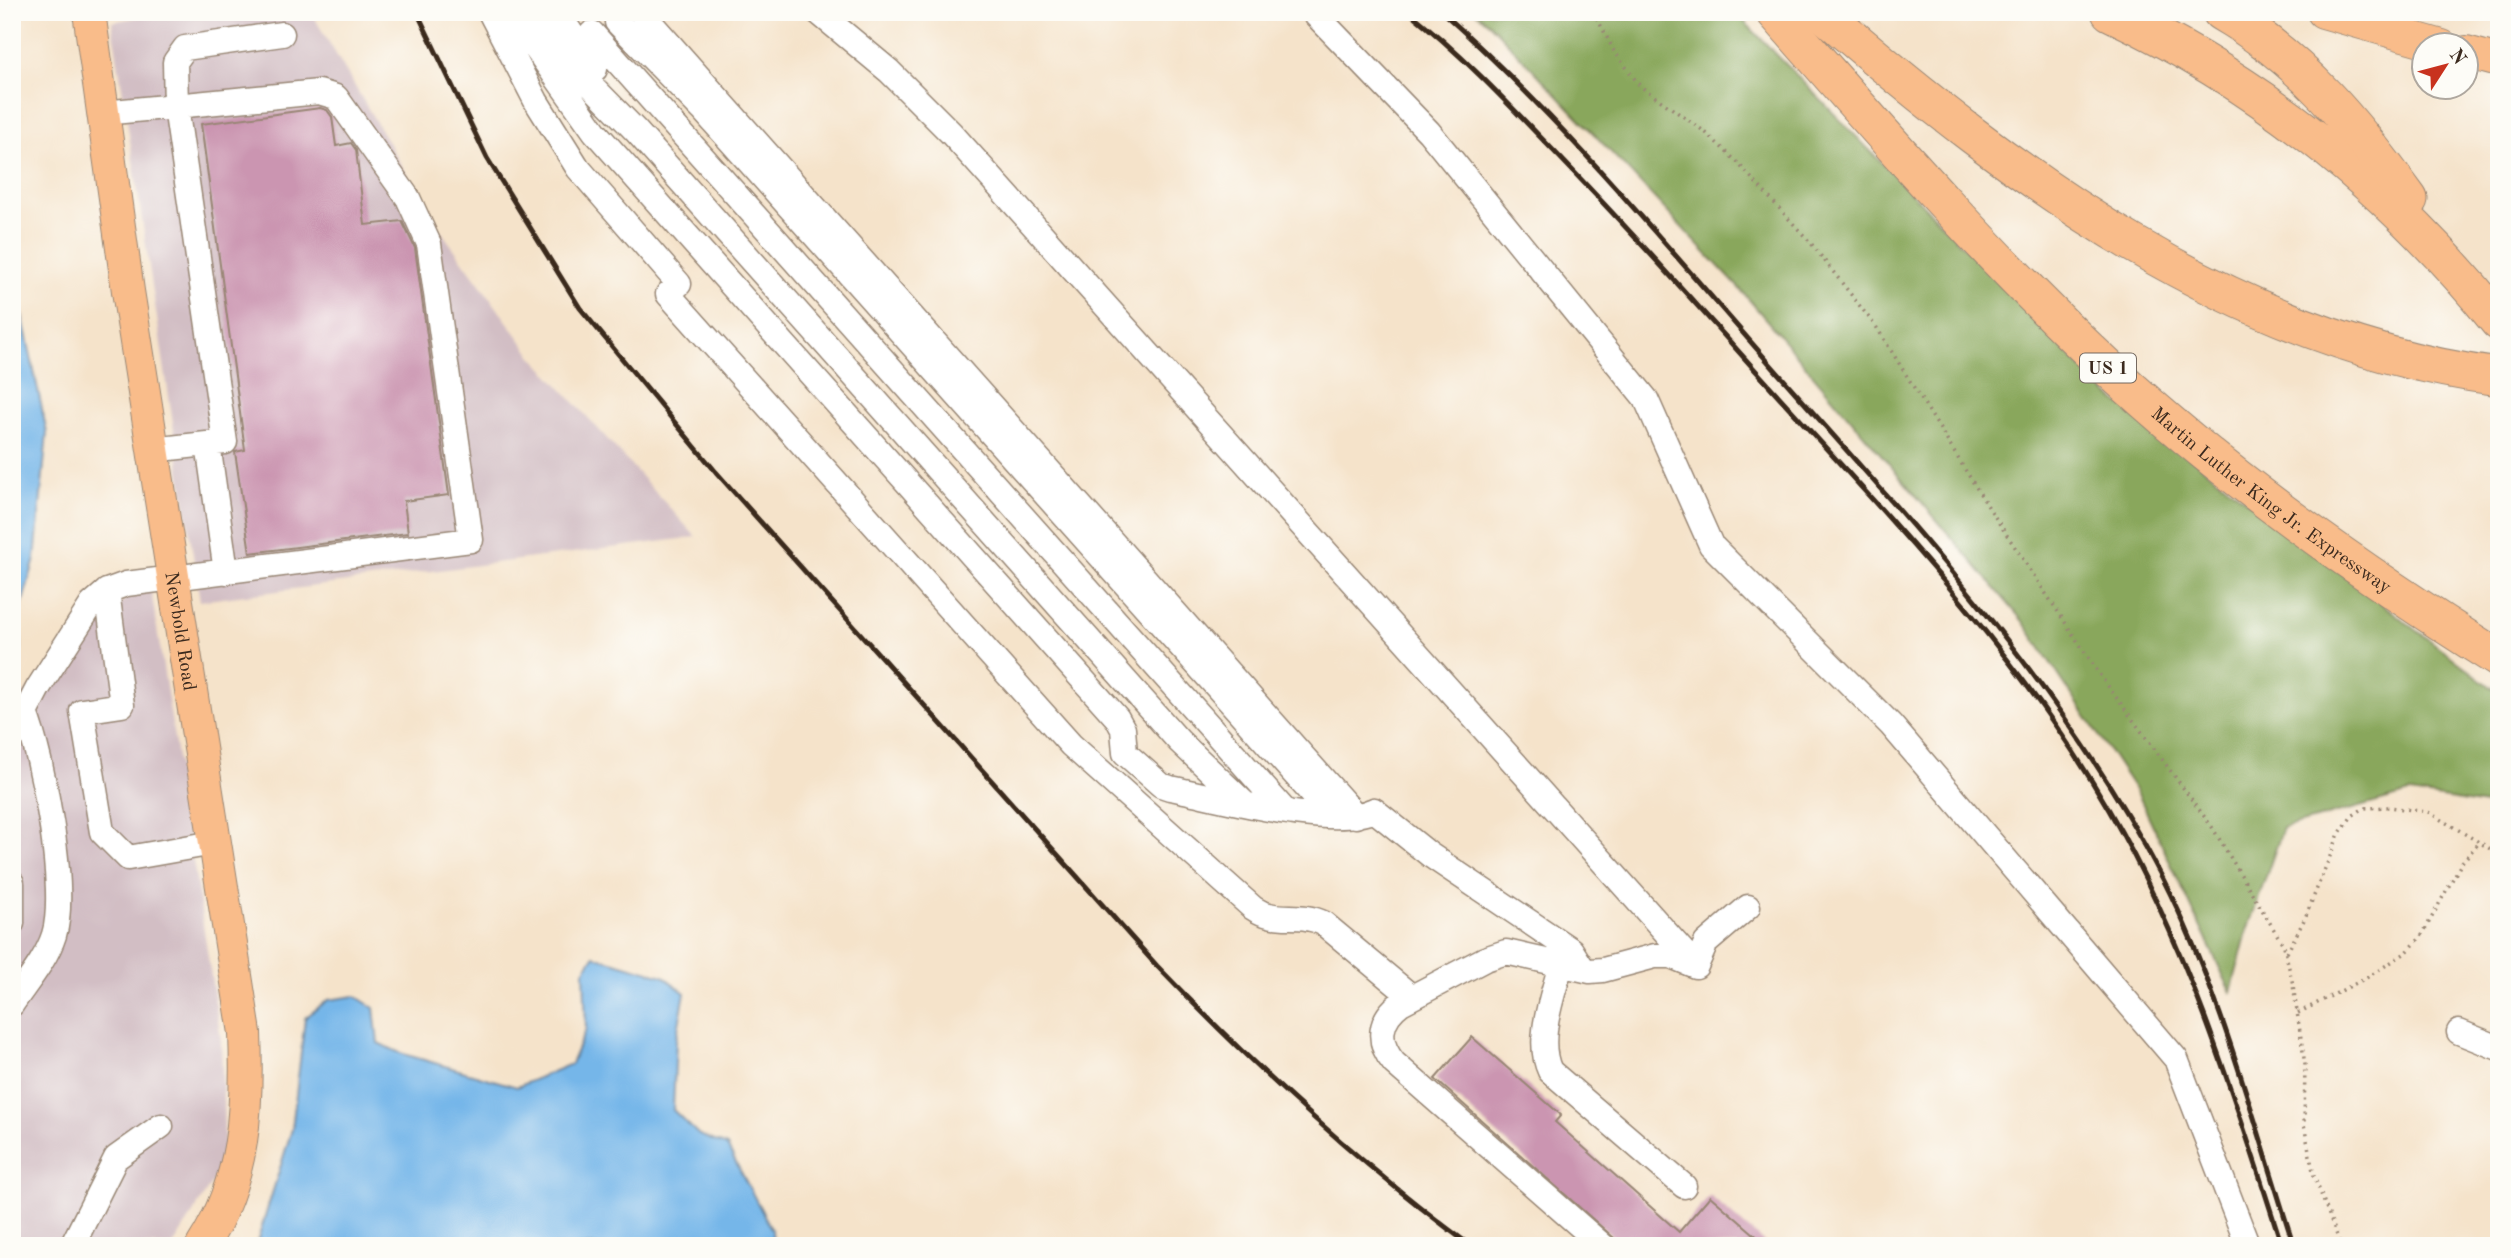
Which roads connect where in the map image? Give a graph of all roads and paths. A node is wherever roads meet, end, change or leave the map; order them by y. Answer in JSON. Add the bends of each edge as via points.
{"nodes":[{"id":1,"x":89,"y":12,"type":"edge"},
{"id":2,"x":490,"y":12,"type":"edge"},
{"id":3,"x":510,"y":12,"type":"edge"},
{"id":4,"x":536,"y":12,"type":"edge"},
{"id":5,"x":557,"y":12,"type":"edge"},
{"id":6,"x":818,"y":12,"type":"edge"},
{"id":7,"x":1313,"y":12,"type":"edge"},
{"id":8,"x":1594,"y":12,"type":"edge"},
{"id":9,"x":1757,"y":12,"type":"edge"},
{"id":10,"x":1775,"y":12,"type":"edge"},
{"id":11,"x":1822,"y":12,"type":"edge"},
{"id":12,"x":2110,"y":12,"type":"edge"},
{"id":13,"x":2221,"y":12,"type":"edge"},
{"id":14,"x":2323,"y":12,"type":"edge"},
{"id":15,"x":642,"y":13,"type":"edge"},
{"id":16,"x":617,"y":22,"type":"junction"},
{"id":17,"x":282,"y":34,"type":"dead end"},
{"id":18,"x":2410,"y":37,"type":"edge"},
{"id":19,"x":585,"y":39,"type":"junction"},
{"id":20,"x":2480,"y":56,"type":"edge"},
{"id":21,"x":2499,"y":61,"type":"edge"},
{"id":22,"x":176,"y":107,"type":"junction"},
{"id":23,"x":662,"y":111,"type":"junction"},
{"id":24,"x":103,"y":113,"type":"junction"},
{"id":25,"x":629,"y":123,"type":"junction"},
{"id":26,"x":595,"y":132,"type":"junction"},
{"id":27,"x":557,"y":136,"type":"junction"},
{"id":28,"x":1927,"y":186,"type":"junction"},
{"id":29,"x":2499,"y":322,"type":"edge"},
{"id":30,"x":2490,"y":376,"type":"edge"},
{"id":31,"x":208,"y":444,"type":"junction"},
{"id":32,"x":152,"y":450,"type":"junction"},
{"id":33,"x":226,"y":572,"type":"junction"},
{"id":34,"x":173,"y":580,"type":"junction"},
{"id":35,"x":107,"y":591,"type":"junction"},
{"id":36,"x":2499,"y":659,"type":"edge"},
{"id":37,"x":19,"y":721,"type":"edge"},
{"id":38,"x":1161,"y":785,"type":"junction"},
{"id":39,"x":1246,"y":805,"type":"junction"},
{"id":40,"x":1140,"y":807,"type":"junction"},
{"id":41,"x":1286,"y":811,"type":"junction"},
{"id":42,"x":1331,"y":815,"type":"junction"},
{"id":43,"x":1356,"y":816,"type":"junction"},
{"id":44,"x":214,"y":843,"type":"junction"},
{"id":45,"x":2480,"y":843,"type":"junction"},
{"id":46,"x":2499,"y":853,"type":"edge"},
{"id":47,"x":12,"y":883,"type":"edge"},
{"id":48,"x":1748,"y":907,"type":"dead end"},
{"id":49,"x":12,"y":923,"type":"edge"},
{"id":50,"x":2286,"y":955,"type":"junction"},
{"id":51,"x":1696,"y":966,"type":"junction"},
{"id":52,"x":1572,"y":967,"type":"junction"},
{"id":53,"x":1412,"y":998,"type":"junction"},
{"id":54,"x":12,"y":1004,"type":"edge"},
{"id":55,"x":2298,"y":1013,"type":"junction"},
{"id":56,"x":2459,"y":1032,"type":"dead end"},
{"id":57,"x":2499,"y":1048,"type":"edge"},
{"id":58,"x":160,"y":1126,"type":"dead end"},
{"id":59,"x":1685,"y":1186,"type":"dead end"},
{"id":60,"x":72,"y":1246,"type":"edge"},
{"id":61,"x":202,"y":1246,"type":"edge"},
{"id":62,"x":1603,"y":1246,"type":"edge"},
{"id":63,"x":2248,"y":1246,"type":"edge"},
{"id":64,"x":2341,"y":1246,"type":"edge"}],
"edges":[{"from":1,"to":24,"type":"main road","name":"Newbold Road"},
{"from":2,"to":27,"type":"street"},
{"from":3,"to":26,"type":"street"},
{"from":4,"to":25,"type":"street","via":[[581,75]]},
{"from":5,"to":19,"type":"street"},
{"from":6,"to":51,"type":"street","via":[[889,71],[951,133]]},
{"from":7,"to":63,"type":"street","via":[[1429,132],[1646,399],[1711,545],[1891,724],[2176,1059]]},
{"from":8,"to":50,"type":"path","via":[[1614,51],[1640,86],[1705,132],[1735,160],[1810,242],[1877,328],[2102,678],[2212,827]]},
{"from":9,"to":28,"type":"highway"},
{"from":10,"to":28,"type":"highway","name":"Martin Luther King Jr. Expressway","number":"US 1"},
{"from":11,"to":30,"type":"highway","via":[[2008,161],[2159,258],[2253,306],[2316,331],[2365,348]]},
{"from":12,"to":29,"type":"highway","via":[[2224,73],[2340,157],[2410,222]]},
{"from":13,"to":29,"type":"highway","via":[[2295,65],[2353,124]]},
{"from":14,"to":18,"type":"main road"},
{"from":15,"to":16,"type":"street"},
{"from":15,"to":43,"type":"street"},
{"from":16,"to":19,"type":"street"},
{"from":16,"to":42,"type":"street","via":[[703,110]]},
{"from":17,"to":22,"type":"street","via":[[185,48],[175,62]]},
{"from":19,"to":23,"type":"street"},
{"from":19,"to":25,"type":"street"},
{"from":20,"to":21,"type":"main road"},
{"from":22,"to":24,"type":"street"},
{"from":22,"to":31,"type":"street","via":[[225,442]]},
{"from":22,"to":33,"type":"street","via":[[319,92],[336,97],[408,198],[429,244],[471,540]]},
{"from":23,"to":25,"type":"street"},
{"from":23,"to":41,"type":"street"},
{"from":24,"to":32,"type":"main road","name":"Newbold Road"},
{"from":25,"to":26,"type":"street"},
{"from":25,"to":39,"type":"street","via":[[1179,741]]},
{"from":26,"to":27,"type":"street"},
{"from":26,"to":38,"type":"street","via":[[1117,718],[1125,754]]},
{"from":27,"to":40,"type":"street","via":[[588,181],[679,284],[668,294],[1048,721]]},
{"from":28,"to":36,"type":"highway","name":"Martin Luther King Jr. Expressway","number":"US 1","via":[[2109,369],[2207,452],[2388,586]]},
{"from":31,"to":32,"type":"street"},
{"from":31,"to":33,"type":"street"},
{"from":32,"to":34,"type":"main road","name":"Newbold Road"},
{"from":33,"to":34,"type":"street"},
{"from":34,"to":35,"type":"street","via":[[126,584]]},
{"from":34,"to":44,"type":"main road","name":"Newbold Road"},
{"from":35,"to":37,"type":"street","via":[[92,604]]},
{"from":35,"to":44,"type":"street","via":[[122,705],[82,711],[102,832],[128,858]]},
{"from":37,"to":54,"type":"street","via":[[36,740],[57,895],[54,933],[46,953]]},
{"from":38,"to":39,"type":"street"},
{"from":38,"to":40,"type":"street"},
{"from":39,"to":41,"type":"street"},
{"from":40,"to":53,"type":"street","via":[[1260,913],[1274,918],[1309,917],[1323,923]]},
{"from":41,"to":42,"type":"street"},
{"from":42,"to":43,"type":"street"},
{"from":43,"to":52,"type":"street","via":[[1374,810],[1430,855],[1571,950]]},
{"from":44,"to":61,"type":"main road","name":"Newbold Road","via":[[245,1033],[246,1083],[238,1167]]},
{"from":45,"to":46,"type":"path"},
{"from":45,"to":50,"type":"path","via":[[2428,812],[2364,808],[2339,834]]},
{"from":45,"to":55,"type":"path","via":[[2462,862],[2421,937],[2407,952]]},
{"from":47,"to":49,"type":"street"},
{"from":48,"to":51,"type":"street","via":[[1706,943]]},
{"from":50,"to":55,"type":"path"},
{"from":51,"to":52,"type":"street","via":[[1655,956],[1603,970]]},
{"from":52,"to":53,"type":"street","via":[[1498,953]]},
{"from":52,"to":59,"type":"street","via":[[1545,1040],[1549,1071]]},
{"from":53,"to":62,"type":"street","via":[[1391,1012],[1382,1028],[1382,1044],[1390,1058]]},
{"from":55,"to":64,"type":"path","via":[[2305,1065],[2304,1125],[2314,1176]]},
{"from":56,"to":57,"type":"street"},
{"from":58,"to":60,"type":"street","via":[[116,1158]]}]}
